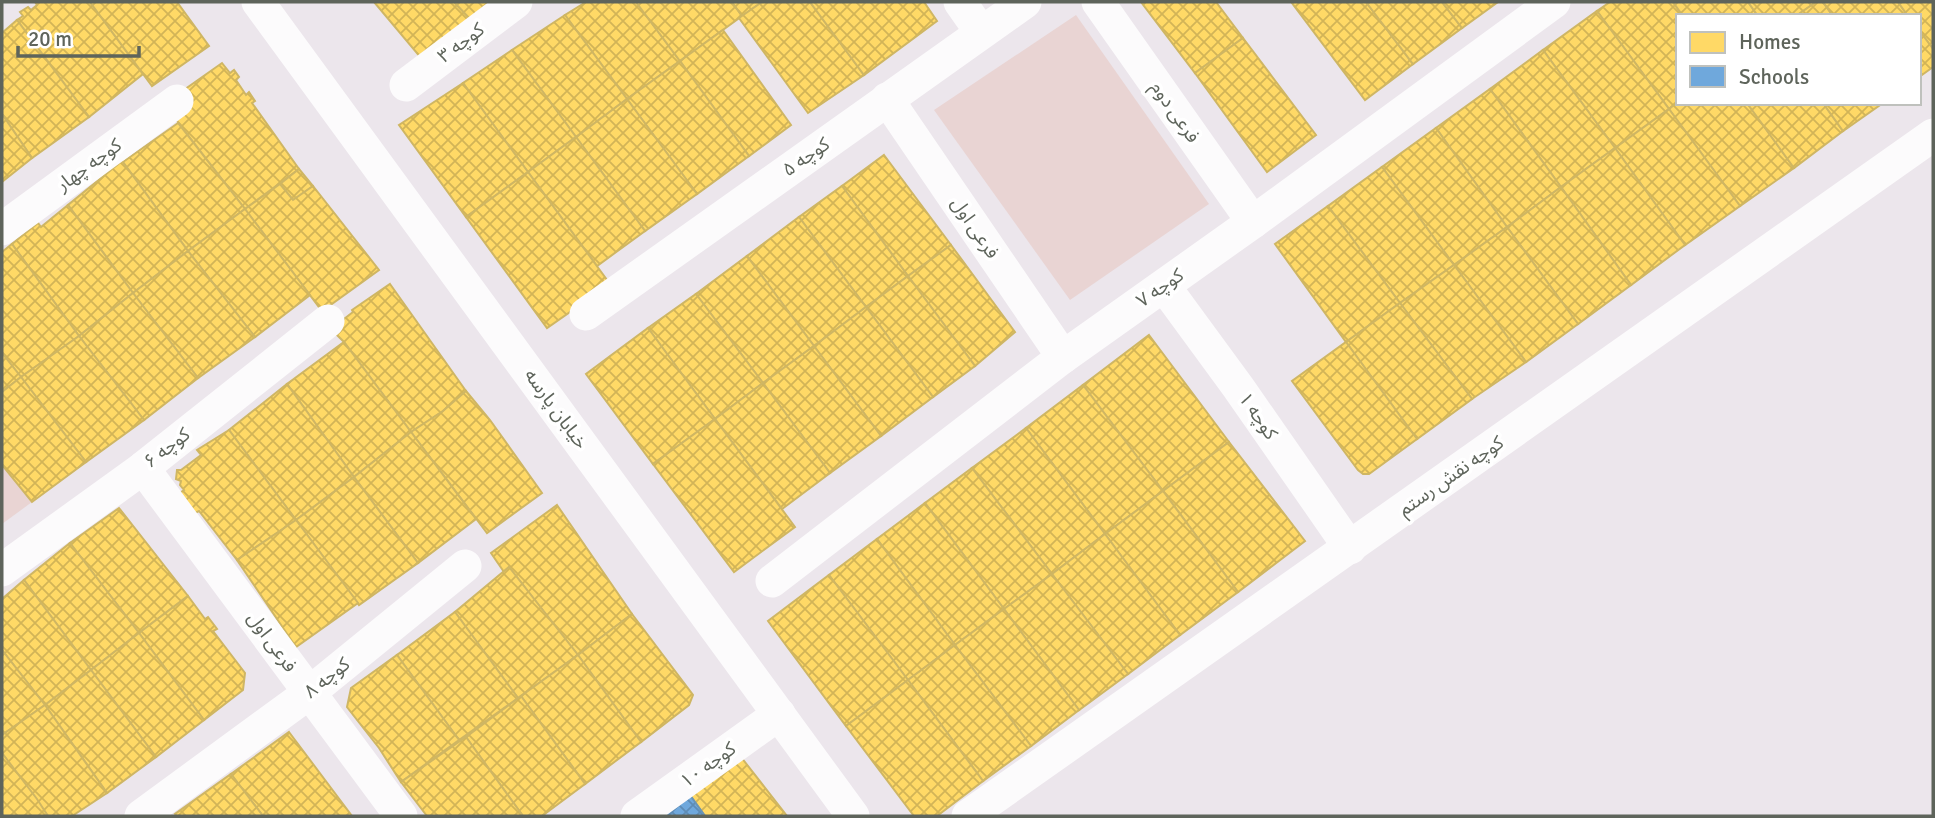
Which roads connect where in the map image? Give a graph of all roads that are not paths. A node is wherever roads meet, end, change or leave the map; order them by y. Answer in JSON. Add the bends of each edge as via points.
{"nodes":[{"id":1,"x":258,"y":2,"type":"edge"},
{"id":2,"x":516,"y":2,"type":"edge"},
{"id":3,"x":960,"y":2,"type":"edge"},
{"id":4,"x":1025,"y":2,"type":"edge"},
{"id":5,"x":1098,"y":2,"type":"edge"},
{"id":6,"x":1554,"y":2,"type":"edge"},
{"id":7,"x":981,"y":32,"type":"junction"},
{"id":8,"x":406,"y":85,"type":"dead end"},
{"id":9,"x":887,"y":99,"type":"junction"},
{"id":10,"x":177,"y":101,"type":"dead end"},
{"id":11,"x":1931,"y":140,"type":"edge"},
{"id":12,"x":1253,"y":222,"type":"junction"},
{"id":13,"x":2,"y":229,"type":"edge"},
{"id":14,"x":1164,"y":286,"type":"junction"},
{"id":15,"x":586,"y":314,"type":"dead end"},
{"id":16,"x":328,"y":321,"type":"dead end"},
{"id":17,"x":1063,"y":357,"type":"junction"},
{"id":18,"x":143,"y":468,"type":"junction"},
{"id":19,"x":1350,"y":548,"type":"junction"},
{"id":20,"x":465,"y":566,"type":"dead end"},
{"id":21,"x":2,"y":570,"type":"edge"},
{"id":22,"x":772,"y":581,"type":"dead end"},
{"id":23,"x":309,"y":693,"type":"junction"},
{"id":24,"x":779,"y":714,"type":"junction"},
{"id":25,"x":141,"y":816,"type":"edge"},
{"id":26,"x":401,"y":816,"type":"edge"},
{"id":27,"x":637,"y":816,"type":"edge"},
{"id":28,"x":853,"y":816,"type":"edge"},
{"id":29,"x":968,"y":816,"type":"edge"}],
"edges":[{"from":1,"to":24,"type":"street","name":"خیابان پارسه"},
{"from":2,"to":8,"type":"street","name":"کوچه ۳"},
{"from":3,"to":7,"type":"street"},
{"from":4,"to":7,"type":"street","name":"کوچه ۵"},
{"from":5,"to":12,"type":"street","name":"فرعی دوم"},
{"from":6,"to":12,"type":"street","name":"کوچه ۷"},
{"from":7,"to":9,"type":"street","name":"کوچه ۵"},
{"from":9,"to":15,"type":"street","name":"کوچه ۵"},
{"from":9,"to":17,"type":"street","name":"فرعی اول"},
{"from":10,"to":13,"type":"street","name":"کوچه چهار"},
{"from":11,"to":19,"type":"street","name":"کوچه نقش رستم"},
{"from":12,"to":14,"type":"street","name":"کوچه ۷"},
{"from":14,"to":17,"type":"street","name":"کوچه ۷"},
{"from":14,"to":19,"type":"street","name":"کوچه ۱"},
{"from":16,"to":18,"type":"street","name":"کوچه ۶"},
{"from":17,"to":22,"type":"street","name":"کوچه ۷"},
{"from":18,"to":21,"type":"street","name":"کوچه ۶"},
{"from":18,"to":23,"type":"street","name":"فرعی اول"},
{"from":19,"to":29,"type":"street","name":"کوچه نقش رستم"},
{"from":20,"to":23,"type":"street","name":"کوچه ۸"},
{"from":23,"to":25,"type":"street","name":"کوچه ۸"},
{"from":23,"to":26,"type":"street","name":"فرعی اول"},
{"from":24,"to":27,"type":"street","name":"کوچه ۱۰"},
{"from":24,"to":28,"type":"street","name":"خیابان پارسه"}]}
